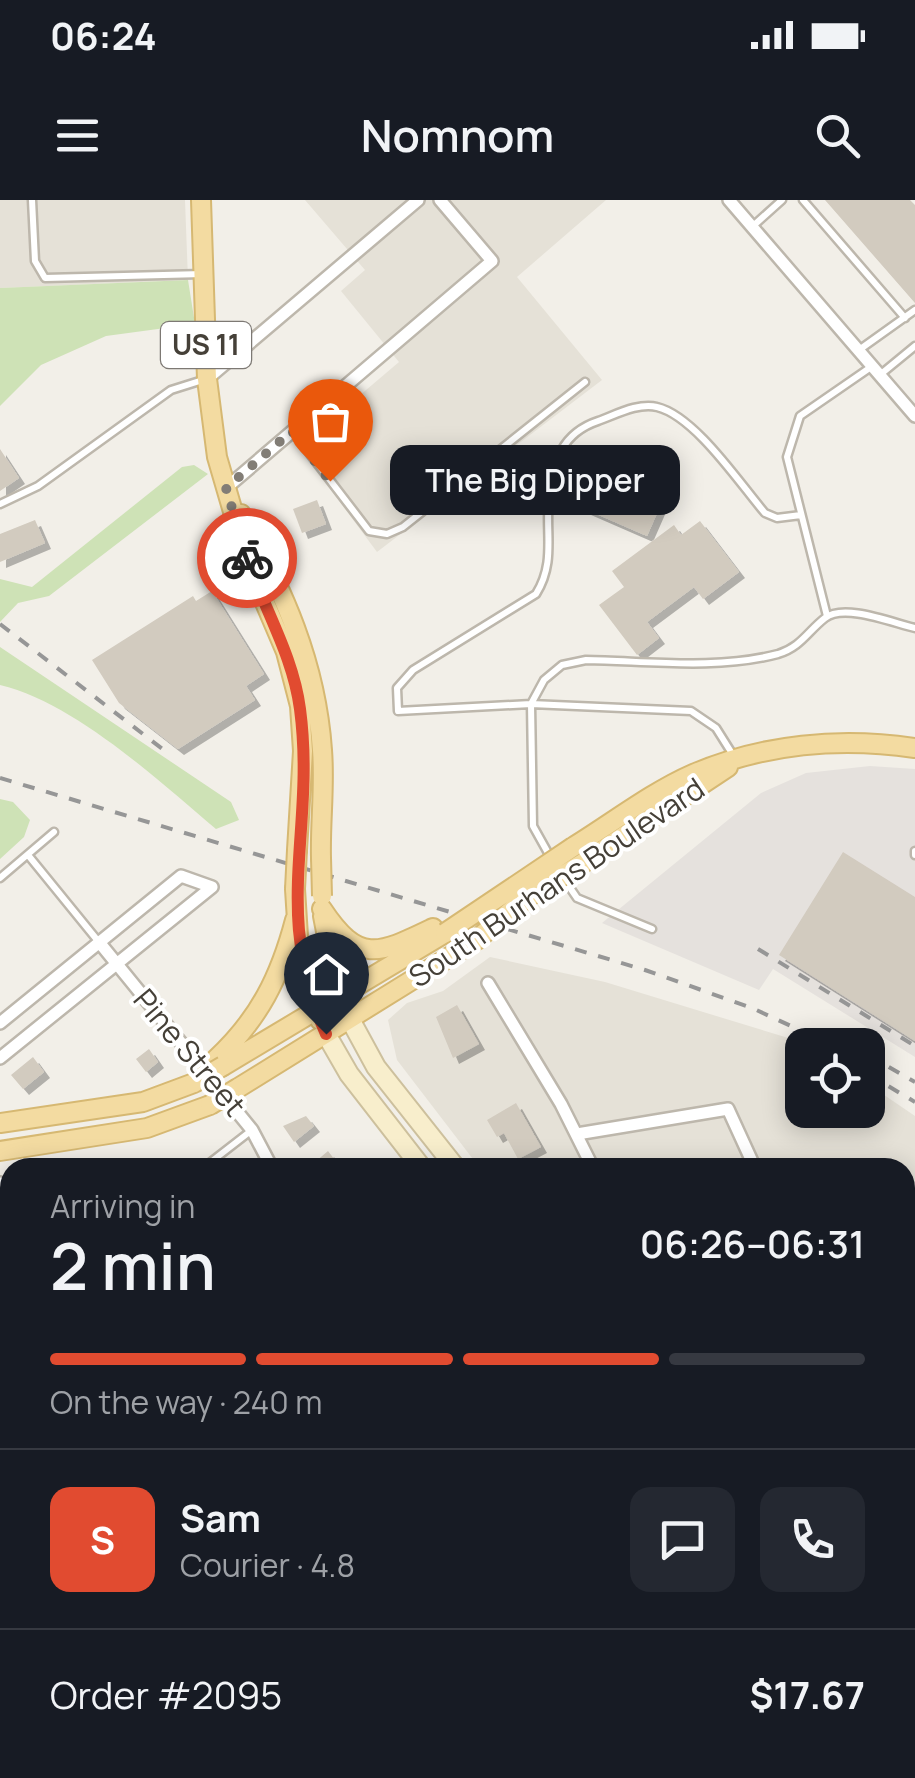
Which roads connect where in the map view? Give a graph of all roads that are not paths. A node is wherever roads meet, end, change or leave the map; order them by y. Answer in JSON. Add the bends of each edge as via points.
{"nodes":[{"id":1,"x":32,"y":200,"type":"edge"},
{"id":2,"x":202,"y":200,"type":"edge"},
{"id":3,"x":418,"y":200,"type":"edge"},
{"id":4,"x":440,"y":200,"type":"edge"},
{"id":5,"x":729,"y":200,"type":"edge"},
{"id":6,"x":782,"y":200,"type":"edge"},
{"id":7,"x":803,"y":200,"type":"edge"},
{"id":8,"x":752,"y":227,"type":"junction"},
{"id":9,"x":204,"y":274,"type":"junction"},
{"id":10,"x":915,"y":310,"type":"edge"},
{"id":11,"x":904,"y":318,"type":"junction"},
{"id":12,"x":915,"y":346,"type":"edge"},
{"id":13,"x":858,"y":350,"type":"junction"},
{"id":14,"x":876,"y":370,"type":"junction"},
{"id":15,"x":207,"y":379,"type":"junction"},
{"id":16,"x":585,"y":382,"type":"dead end"},
{"id":17,"x":915,"y":416,"type":"edge"},
{"id":18,"x":292,"y":431,"type":"junction"},
{"id":19,"x":226,"y":488,"type":"junction"},
{"id":20,"x":0,"y":504,"type":"edge"},
{"id":21,"x":801,"y":515,"type":"junction"},
{"id":22,"x":826,"y":616,"type":"junction"},
{"id":23,"x":915,"y":628,"type":"edge"},
{"id":24,"x":531,"y":704,"type":"junction"},
{"id":25,"x":915,"y":748,"type":"edge"},
{"id":26,"x":736,"y":761,"type":"junction"},
{"id":27,"x":54,"y":832,"type":"dead end"},
{"id":28,"x":28,"y":855,"type":"junction"},
{"id":29,"x":578,"y":855,"type":"junction"},
{"id":30,"x":0,"y":878,"type":"edge"},
{"id":31,"x":322,"y":902,"type":"junction"},
{"id":32,"x":295,"y":920,"type":"junction"},
{"id":33,"x":652,"y":929,"type":"dead end"},
{"id":34,"x":439,"y":931,"type":"junction"},
{"id":35,"x":99,"y":942,"type":"junction"},
{"id":36,"x":116,"y":964,"type":"junction"},
{"id":37,"x":488,"y":983,"type":"dead end"},
{"id":38,"x":339,"y":999,"type":"junction"},
{"id":39,"x":316,"y":1011,"type":"junction"},
{"id":40,"x":348,"y":1019,"type":"junction"},
{"id":41,"x":0,"y":1023,"type":"edge"},
{"id":42,"x":326,"y":1034,"type":"junction"},
{"id":43,"x":0,"y":1058,"type":"edge"},
{"id":44,"x":219,"y":1063,"type":"junction"},
{"id":45,"x":1,"y":1121,"type":"edge"},
{"id":46,"x":252,"y":1130,"type":"junction"},
{"id":47,"x":577,"y":1134,"type":"junction"},
{"id":48,"x":0,"y":1151,"type":"edge"},
{"id":49,"x":216,"y":1158,"type":"edge"},
{"id":50,"x":267,"y":1158,"type":"edge"},
{"id":51,"x":414,"y":1158,"type":"edge"},
{"id":52,"x":448,"y":1158,"type":"edge"},
{"id":53,"x":588,"y":1158,"type":"edge"},
{"id":54,"x":750,"y":1158,"type":"edge"}],
"edges":[{"from":1,"to":9,"type":"lane","via":[[35,261],[45,278]]},
{"from":2,"to":9,"type":"main road","number":"US 11"},
{"from":3,"to":15,"type":"street"},
{"from":4,"to":18,"type":"street","via":[[492,262]]},
{"from":5,"to":8,"type":"street"},
{"from":6,"to":8,"type":"lane"},
{"from":7,"to":11,"type":"lane"},
{"from":8,"to":13,"type":"street"},
{"from":9,"to":15,"type":"main road","number":"US 11"},
{"from":10,"to":11,"type":"lane"},
{"from":11,"to":13,"type":"lane"},
{"from":12,"to":14,"type":"lane"},
{"from":13,"to":14,"type":"street"},
{"from":14,"to":17,"type":"street"},
{"from":14,"to":21,"type":"lane","via":[[800,416],[787,456]]},
{"from":15,"to":19,"type":"main road","number":"US 11"},
{"from":15,"to":20,"type":"lane","via":[[171,390],[38,486]]},
{"from":16,"to":18,"type":"lane","via":[[387,534],[369,531]]},
{"from":18,"to":19,"type":"street"},
{"from":19,"to":31,"type":"main road","number":"US 11","bridge":true,"via":[[287,600],[305,650],[323,754]]},
{"from":19,"to":32,"type":"main road","number":"US 11","bridge":true,"via":[[300,706],[304,751]]},
{"from":21,"to":22,"type":"lane"},
{"from":21,"to":24,"type":"lane","via":[[765,513],[700,437],[658,406],[580,427],[561,444],[549,499],[548,574],[536,594],[413,670],[397,688],[398,711]]},
{"from":22,"to":23,"type":"lane","via":[[841,612]]},
{"from":22,"to":24,"type":"lane","via":[[808,640],[780,654],[562,665]]},
{"from":24,"to":26,"type":"lane","via":[[691,711],[716,728]]},
{"from":24,"to":33,"type":"lane","via":[[533,826],[543,848],[577,898]]},
{"from":25,"to":26,"type":"main road","name":"South Burhans Boulevard","via":[[822,743]]},
{"from":26,"to":29,"type":"main road","name":"South Burhans Boulevard","via":[[702,788]]},
{"from":27,"to":28,"type":"lane"},
{"from":28,"to":30,"type":"lane"},
{"from":28,"to":35,"type":"lane"},
{"from":29,"to":34,"type":"main road","name":"South Burhans Boulevard","bridge":true},
{"from":29,"to":40,"type":"main road","name":"South Burhans Boulevard","bridge":true,"via":[[475,942]]},
{"from":31,"to":34,"type":"main road","via":[[338,932],[366,951]]},
{"from":31,"to":38,"type":"main road"},
{"from":32,"to":39,"type":"main road","number":"US 11"},
{"from":32,"to":44,"type":"main road","via":[[259,1013]]},
{"from":34,"to":38,"type":"main road","name":"South Burhans Boulevard"},
{"from":35,"to":36,"type":"street","name":"Pine Street"},
{"from":35,"to":36,"type":"street","via":[[181,876],[212,886]]},
{"from":35,"to":41,"type":"street"},
{"from":36,"to":43,"type":"street"},
{"from":36,"to":46,"type":"street","name":"Pine Street"},
{"from":37,"to":47,"type":"street"},
{"from":38,"to":39,"type":"main road","name":"South Burhans Boulevard"},
{"from":38,"to":40,"type":"main road"},
{"from":39,"to":42,"type":"main road","number":"US 11"},
{"from":39,"to":44,"type":"main road","name":"South Burhans Boulevard"},
{"from":40,"to":42,"type":"main road","name":"South Burhans Boulevard"},
{"from":40,"to":52,"type":"main road","via":[[376,1067]]},
{"from":42,"to":48,"type":"main road","name":"South Burhans Boulevard","bridge":true,"via":[[210,1105],[147,1128]]},
{"from":42,"to":51,"type":"main road"},
{"from":44,"to":45,"type":"main road","via":[[168,1094],[104,1110]]},
{"from":46,"to":49,"type":"lane"},
{"from":46,"to":50,"type":"street","name":"Pine Street"},
{"from":47,"to":53,"type":"street"},
{"from":47,"to":54,"type":"street","via":[[728,1108]]}]}
